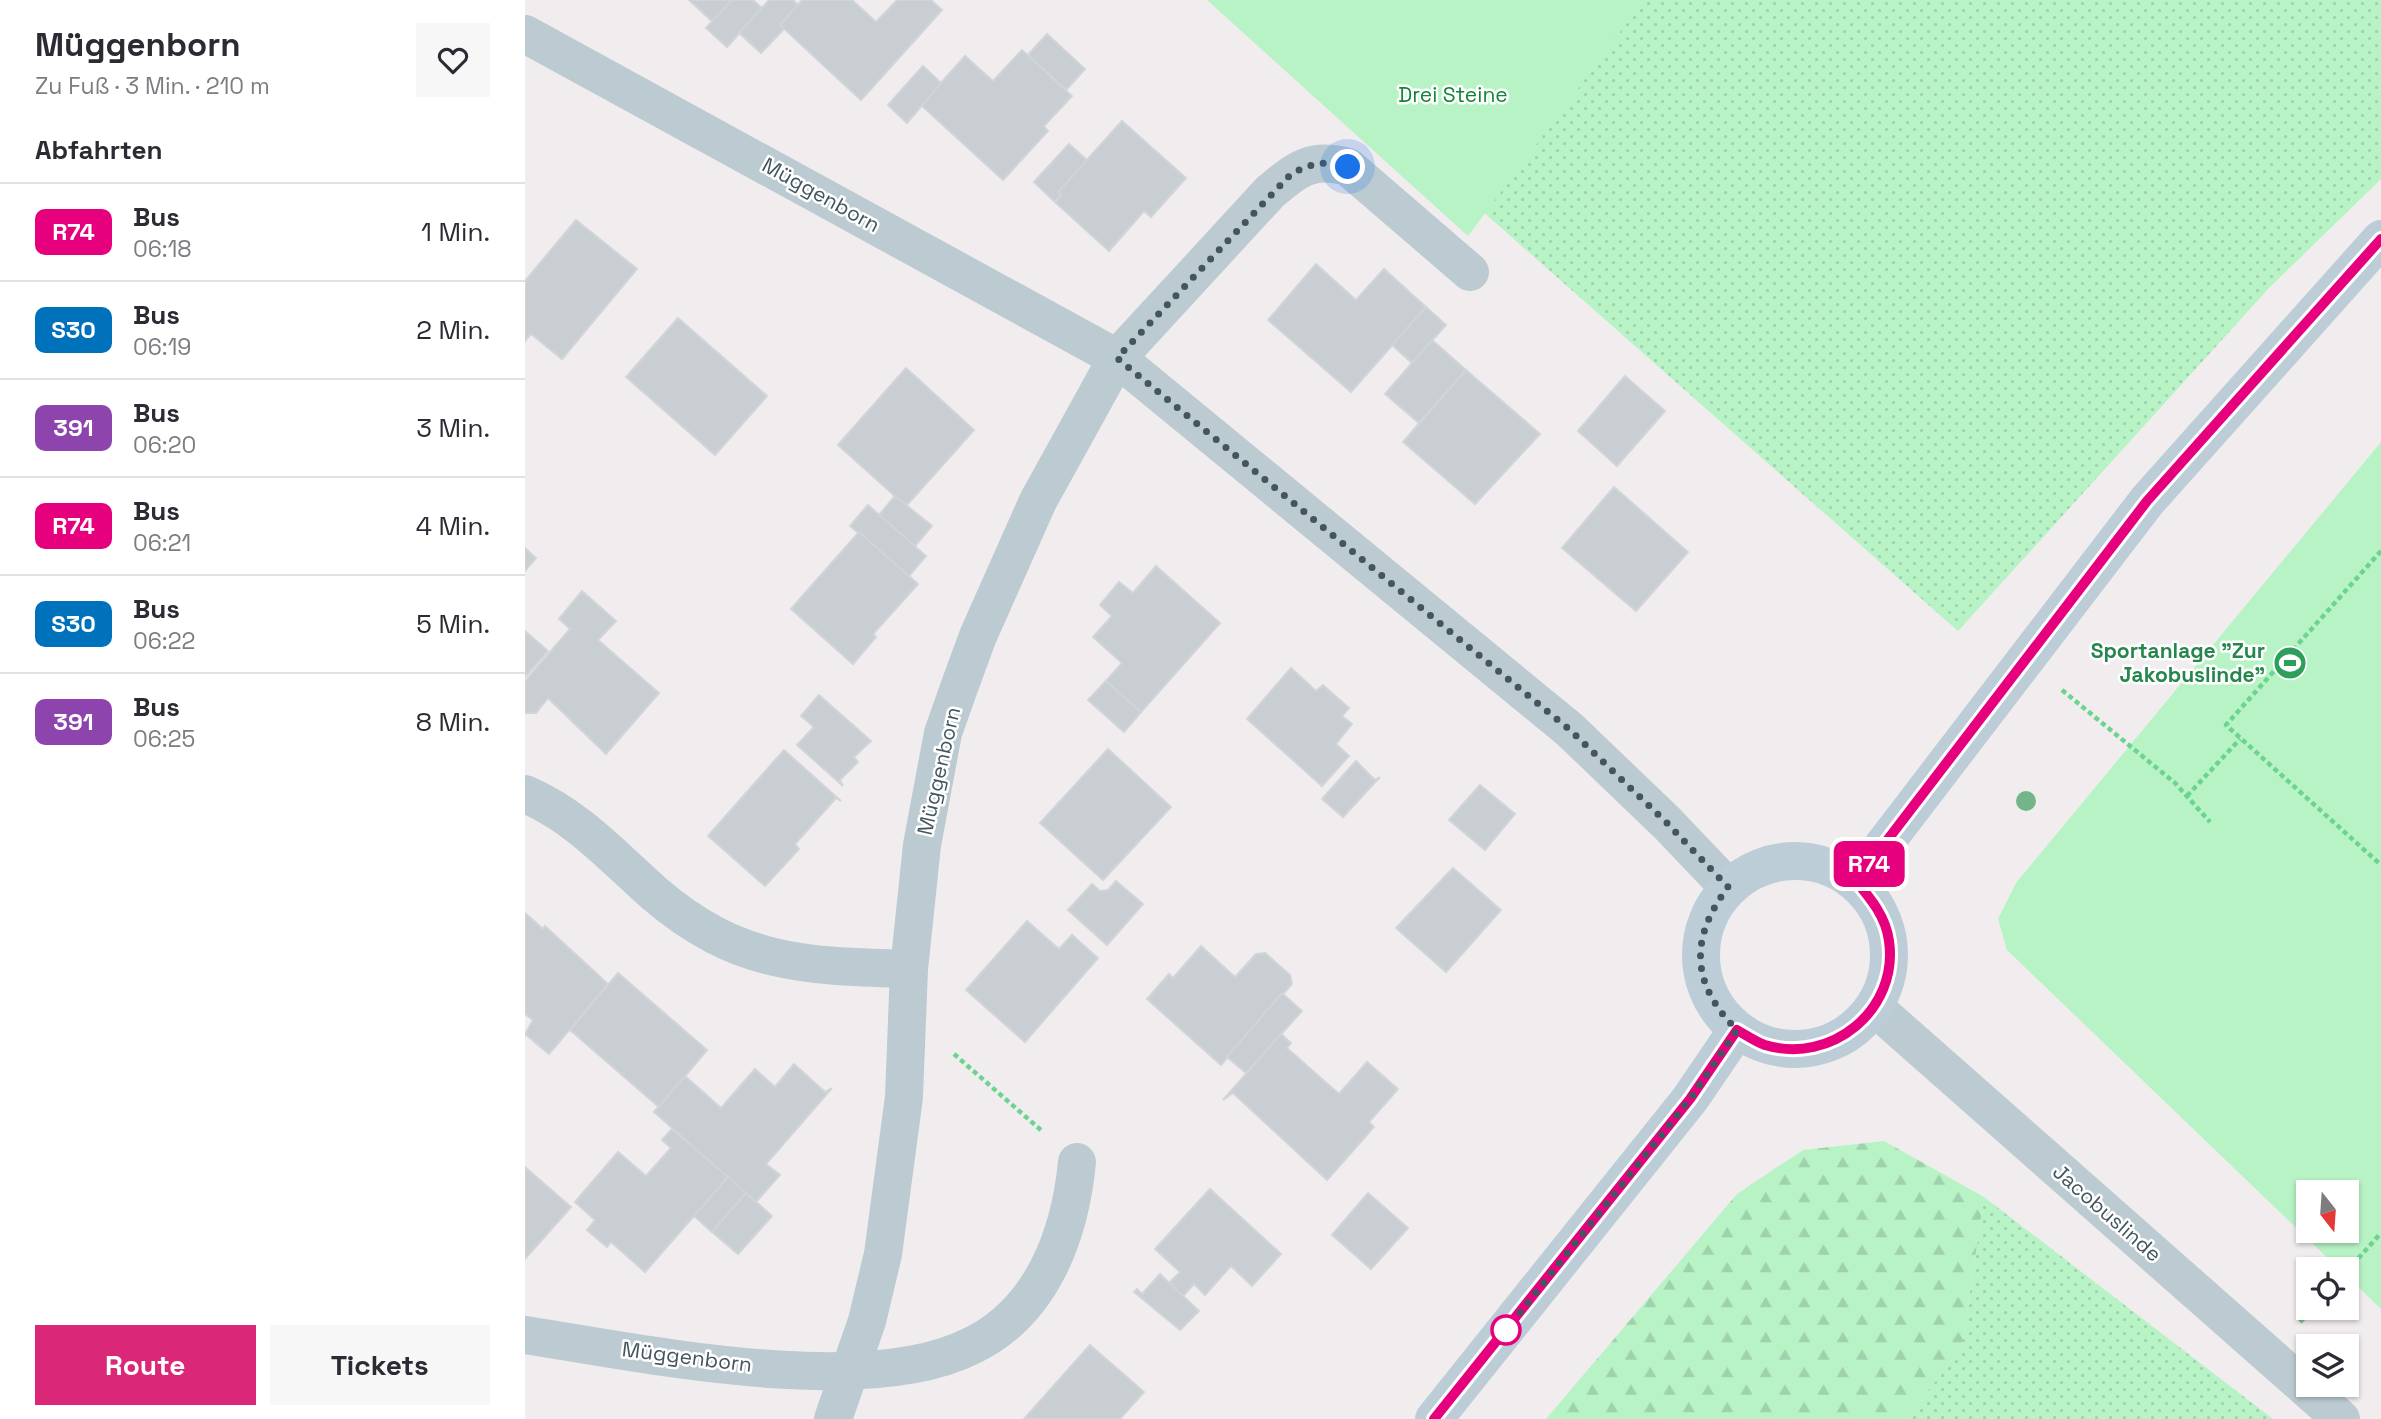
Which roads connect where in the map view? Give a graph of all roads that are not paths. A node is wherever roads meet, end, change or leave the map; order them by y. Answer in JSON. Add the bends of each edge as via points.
{"nodes":[{"id":1,"x":525,"y":34,"type":"edge"},
{"id":2,"x":2381,"y":239,"type":"edge"},
{"id":3,"x":1470,"y":272,"type":"dead end"},
{"id":4,"x":1117,"y":358,"type":"junction"},
{"id":5,"x":525,"y":794,"type":"edge"},
{"id":6,"x":1856,"y":881,"type":"junction"},
{"id":7,"x":1728,"y":887,"type":"junction"},
{"id":8,"x":909,"y":969,"type":"junction"},
{"id":9,"x":1874,"y":1007,"type":"junction"},
{"id":10,"x":1737,"y":1030,"type":"junction"},
{"id":11,"x":1077,"y":1162,"type":"road end"},
{"id":12,"x":525,"y":1335,"type":"edge"},
{"id":13,"x":851,"y":1372,"type":"junction"},
{"id":14,"x":832,"y":1419,"type":"edge"},
{"id":15,"x":1434,"y":1419,"type":"edge"},
{"id":16,"x":2341,"y":1419,"type":"edge"}],
"edges":[{"from":1,"to":4,"type":"street","name":"Müggenborn"},
{"from":2,"to":6,"type":"street","via":[[2147,501]]},
{"from":3,"to":4,"type":"street","name":"Müggenborn","via":[[1348,167],[1327,161],[1309,165],[1270,192]]},
{"from":4,"to":7,"type":"street","name":"Müggenborn","via":[[1570,730]]},
{"from":4,"to":8,"type":"street","name":"Müggenborn","via":[[1038,501],[956,697],[932,783]]},
{"from":5,"to":8,"type":"street","via":[[571,818],[690,919],[749,952],[819,966]]},
{"from":6,"to":7,"type":"street","via":[[1832,867],[1805,860],[1777,862],[1750,871]]},
{"from":6,"to":9,"type":"street","via":[[1883,918],[1889,940],[1885,986]]},
{"from":7,"to":10,"type":"street","via":[[1711,909],[1702,934],[1700,961],[1705,987],[1718,1011]]},
{"from":8,"to":13,"type":"street","name":"Müggenborn","via":[[904,1097],[883,1255]]},
{"from":9,"to":10,"type":"street","via":[[1854,1030],[1826,1045],[1795,1049],[1765,1045]]},
{"from":9,"to":16,"type":"street","name":"Jacobuslinde"},
{"from":10,"to":15,"type":"street","via":[[1690,1099]]},
{"from":11,"to":13,"type":"street","name":"Müggenborn","via":[[1074,1195],[1053,1258],[1039,1287],[1010,1320],[970,1347],[950,1354]]},
{"from":12,"to":13,"type":"street","name":"Müggenborn","via":[[732,1365]]},
{"from":13,"to":14,"type":"street","name":"Müggenborn"}]}
